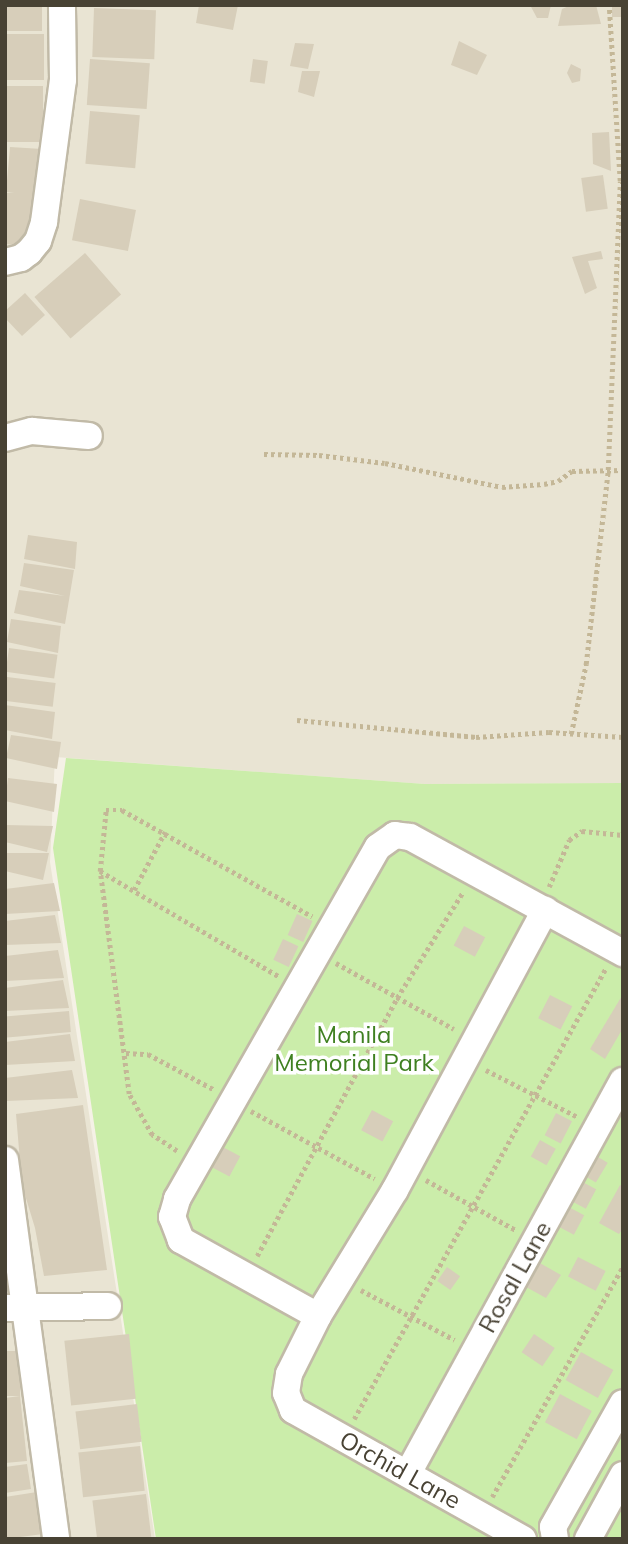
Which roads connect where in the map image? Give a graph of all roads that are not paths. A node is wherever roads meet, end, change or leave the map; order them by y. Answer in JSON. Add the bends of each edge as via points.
{"nodes":[{"id":1,"x":62,"y":5,"type":"edge"},
{"id":2,"x":5,"y":262,"type":"edge"},
{"id":3,"x":89,"y":436,"type":"dead end"},
{"id":4,"x":5,"y":438,"type":"edge"},
{"id":5,"x":545,"y":910,"type":"junction"},
{"id":6,"x":620,"y":951,"type":"edge"},
{"id":7,"x":623,"y":1081,"type":"edge"},
{"id":8,"x":5,"y":1160,"type":"edge"},
{"id":9,"x":108,"y":1307,"type":"dead end"},
{"id":10,"x":16,"y":1308,"type":"edge"},
{"id":11,"x":318,"y":1316,"type":"junction"},
{"id":12,"x":623,"y":1404,"type":"edge"},
{"id":13,"x":408,"y":1473,"type":"junction"},
{"id":14,"x":623,"y":1475,"type":"edge"},
{"id":15,"x":56,"y":1539,"type":"edge"},
{"id":16,"x":523,"y":1539,"type":"edge"},
{"id":17,"x":555,"y":1539,"type":"edge"},
{"id":18,"x":588,"y":1539,"type":"edge"}],
"edges":[{"from":1,"to":2,"type":"street","via":[[58,133],[44,222],[38,241],[21,258]]},
{"from":3,"to":4,"type":"street","via":[[32,431]]},
{"from":5,"to":6,"type":"street"},
{"from":5,"to":11,"type":"street","via":[[400,1180]]},
{"from":5,"to":11,"type":"street","via":[[410,837],[395,835],[378,848],[177,1199],[172,1217],[180,1240]]},
{"from":7,"to":13,"type":"street","name":"Rosal Lane"},
{"from":8,"to":10,"type":"street"},
{"from":9,"to":10,"type":"street"},
{"from":10,"to":15,"type":"street"},
{"from":11,"to":13,"type":"street","name":"Orchid Lane","via":[[289,1374],[286,1393],[293,1410]]},
{"from":12,"to":17,"type":"street","via":[[553,1527]]},
{"from":13,"to":16,"type":"street","name":"Orchid Lane"},
{"from":14,"to":18,"type":"street"}]}
